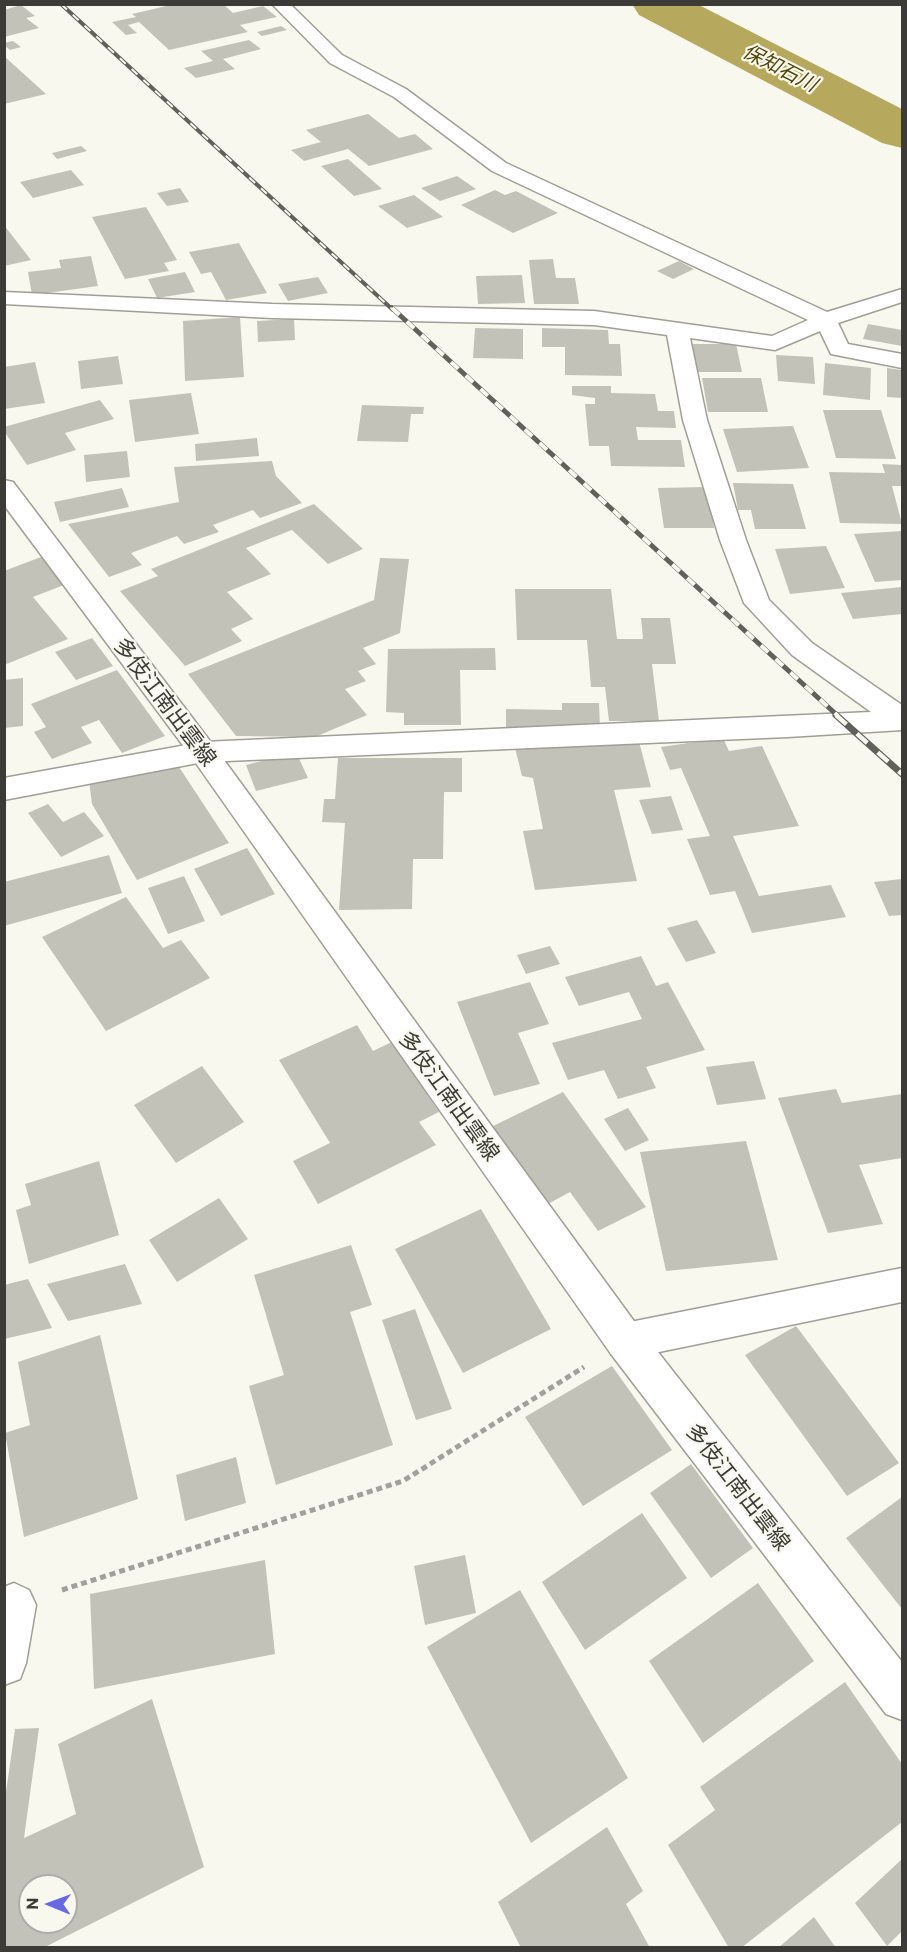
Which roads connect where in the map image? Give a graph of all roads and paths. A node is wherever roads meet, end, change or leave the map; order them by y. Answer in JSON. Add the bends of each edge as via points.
{"nodes":[{"id":1,"x":280,"y":4,"type":"edge"},
{"id":2,"x":903,"y":295,"type":"edge"},
{"id":3,"x":4,"y":298,"type":"edge"},
{"id":4,"x":826,"y":320,"type":"junction"},
{"id":5,"x":677,"y":329,"type":"junction"},
{"id":6,"x":903,"y":360,"type":"edge"},
{"id":7,"x":4,"y":487,"type":"edge"},
{"id":8,"x":903,"y":719,"type":"edge"},
{"id":9,"x":203,"y":752,"type":"junction"},
{"id":10,"x":4,"y":789,"type":"edge"},
{"id":11,"x":903,"y":1285,"type":"edge"},
{"id":12,"x":625,"y":1341,"type":"junction"},
{"id":13,"x":14,"y":1605,"type":"joint"},
{"id":14,"x":4,"y":1663,"type":"edge"},
{"id":15,"x":903,"y":1698,"type":"edge"}],
"edges":[{"from":1,"to":4,"type":"street","via":[[336,59],[400,93],[499,167]]},
{"from":2,"to":4,"type":"street"},
{"from":3,"to":5,"type":"street","via":[[272,311],[594,318]]},
{"from":4,"to":5,"type":"street","via":[[775,343]]},
{"from":4,"to":6,"type":"street","via":[[839,349]]},
{"from":5,"to":8,"type":"street","via":[[695,420],[757,603],[802,649]]},
{"from":7,"to":9,"type":"street","name":"多伎江南出雲線"},
{"from":8,"to":9,"type":"street"},
{"from":9,"to":10,"type":"street"},
{"from":9,"to":12,"type":"street","name":"多伎江南出雲線"},
{"from":11,"to":12,"type":"street"},
{"from":12,"to":13,"type":"path","via":[[404,1481]]},
{"from":12,"to":15,"type":"street","name":"多伎江南出雲線"},
{"from":13,"to":14,"type":"street"}]}
